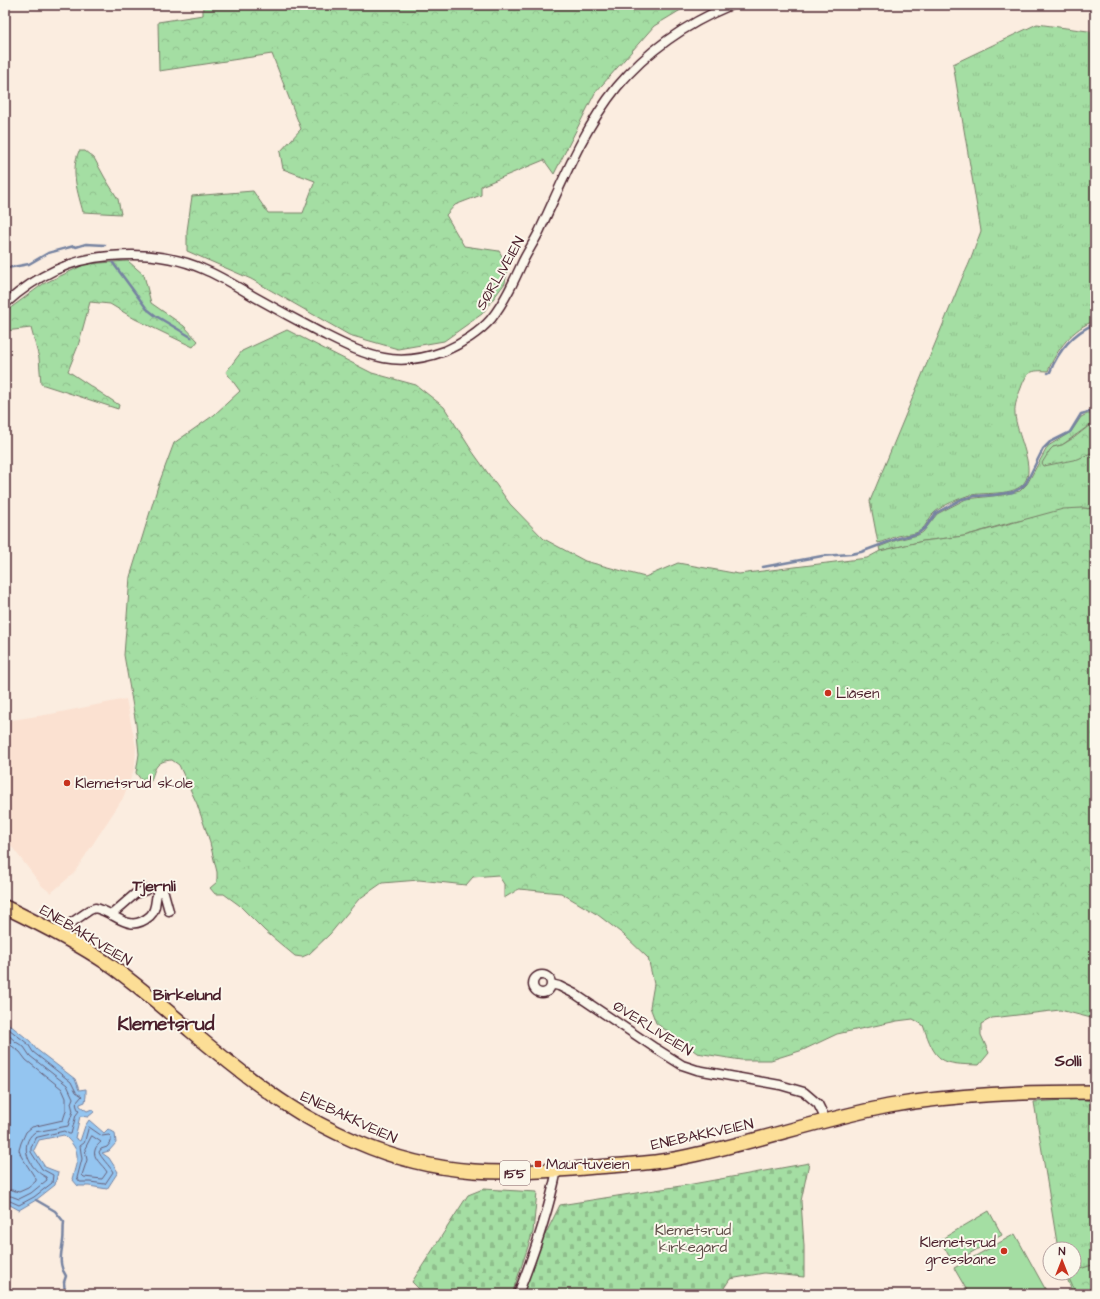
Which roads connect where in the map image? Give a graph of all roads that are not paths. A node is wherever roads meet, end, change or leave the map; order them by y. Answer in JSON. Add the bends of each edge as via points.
{"nodes":[{"id":1,"x":731,"y":5,"type":"edge"},
{"id":2,"x":5,"y":304,"type":"edge"},
{"id":3,"x":146,"y":890,"type":"dead end"},
{"id":4,"x":5,"y":907,"type":"edge"},
{"id":5,"x":169,"y":911,"type":"dead end"},
{"id":6,"x":111,"y":915,"type":"junction"},
{"id":7,"x":68,"y":925,"type":"dead end"},
{"id":8,"x":551,"y":984,"type":"dead end"},
{"id":9,"x":1095,"y":1092,"type":"edge"},
{"id":10,"x":824,"y":1121,"type":"junction"},
{"id":11,"x":557,"y":1170,"type":"junction"},
{"id":12,"x":518,"y":1294,"type":"edge"}],
"edges":[{"from":1,"to":2,"type":"street","name":"SØRLIVEIEN","via":[[712,13],[665,41],[639,63],[617,87],[577,151],[506,297],[480,330],[445,350],[413,359],[386,359],[362,352],[309,327],[204,269],[145,254],[100,256],[66,264],[36,280]]},
{"from":3,"to":6,"type":"street","via":[[136,894]]},
{"from":4,"to":11,"type":"main road","name":"ENEBAKKVEIEN","number":"155","via":[[106,963],[283,1102],[349,1138],[390,1156],[453,1170],[497,1173]]},
{"from":5,"to":6,"type":"street","via":[[161,888],[157,892],[155,909],[146,919],[128,923]]},
{"from":6,"to":7,"type":"street","via":[[93,908]]},
{"from":8,"to":10,"type":"street","name":"ØVERLIVEIEN","via":[[575,994],[654,1048],[696,1070],[804,1092],[818,1104]]},
{"from":9,"to":10,"type":"main road","name":"ENEBAKKVEIEN","number":"155","via":[[1007,1094],[928,1100]]},
{"from":10,"to":11,"type":"main road","name":"ENEBAKKVEIEN","number":"155","via":[[689,1156]]},
{"from":11,"to":12,"type":"street","via":[[540,1232]]}]}
